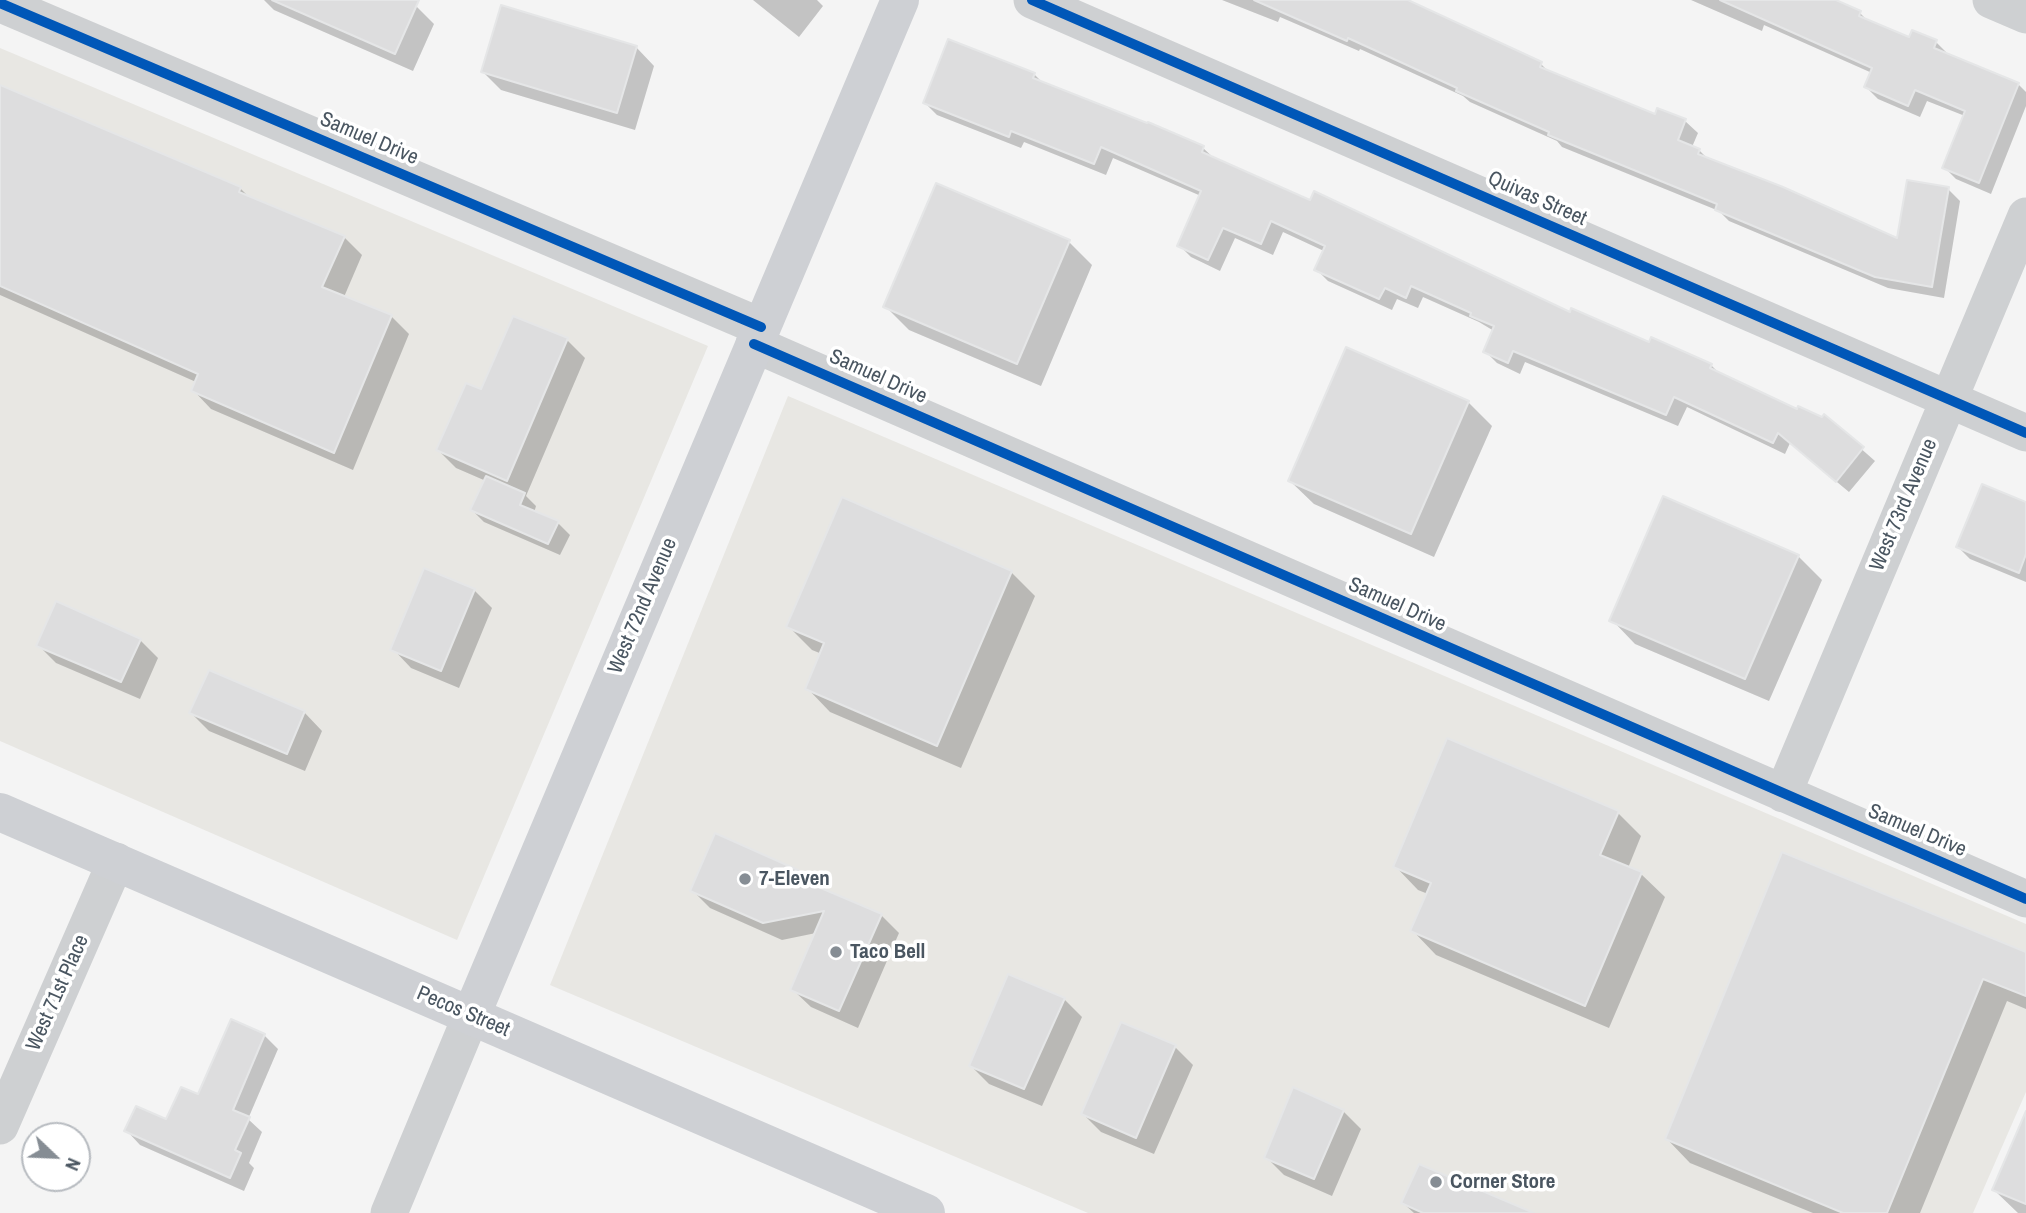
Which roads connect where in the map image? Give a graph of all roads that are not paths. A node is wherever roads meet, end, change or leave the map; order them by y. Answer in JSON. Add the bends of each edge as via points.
{"nodes":[{"id":1,"x":900,"y":0,"type":"edge"},
{"id":2,"x":1032,"y":0,"type":"edge"},
{"id":3,"x":1991,"y":0,"type":"edge"},
{"id":4,"x":0,"y":3,"type":"edge"},
{"id":5,"x":2026,"y":15,"type":"edge"},
{"id":6,"x":2026,"y":216,"type":"edge"},
{"id":7,"x":758,"y":336,"type":"junction"},
{"id":8,"x":1948,"y":399,"type":"junction"},
{"id":9,"x":2026,"y":433,"type":"edge"},
{"id":10,"x":1783,"y":794,"type":"junction"},
{"id":11,"x":0,"y":812,"type":"edge"},
{"id":12,"x":116,"y":861,"type":"junction"},
{"id":13,"x":2026,"y":900,"type":"edge"},
{"id":14,"x":471,"y":1016,"type":"junction"},
{"id":15,"x":0,"y":1126,"type":"edge"},
{"id":16,"x":388,"y":1213,"type":"edge"},
{"id":17,"x":926,"y":1213,"type":"edge"}],
"edges":[{"from":1,"to":7,"type":"main road","name":"West 72nd Avenue"},
{"from":2,"to":8,"type":"street","name":"Quivas Street"},
{"from":3,"to":5,"type":"street"},
{"from":4,"to":7,"type":"street","name":"Samuel Drive"},
{"from":6,"to":8,"type":"street","name":"West 73rd Avenue"},
{"from":7,"to":10,"type":"street","name":"Samuel Drive"},
{"from":7,"to":14,"type":"main road","name":"West 72nd Avenue"},
{"from":8,"to":9,"type":"street","name":"Quivas Street"},
{"from":8,"to":10,"type":"street","name":"West 73rd Avenue"},
{"from":10,"to":13,"type":"street","name":"Samuel Drive"},
{"from":11,"to":12,"type":"main road","name":"Pecos Street"},
{"from":12,"to":14,"type":"main road","name":"Pecos Street"},
{"from":12,"to":15,"type":"street","name":"West 71st Place"},
{"from":14,"to":16,"type":"street","name":"West 72nd Avenue"},
{"from":14,"to":17,"type":"main road","name":"Pecos Street"}]}
